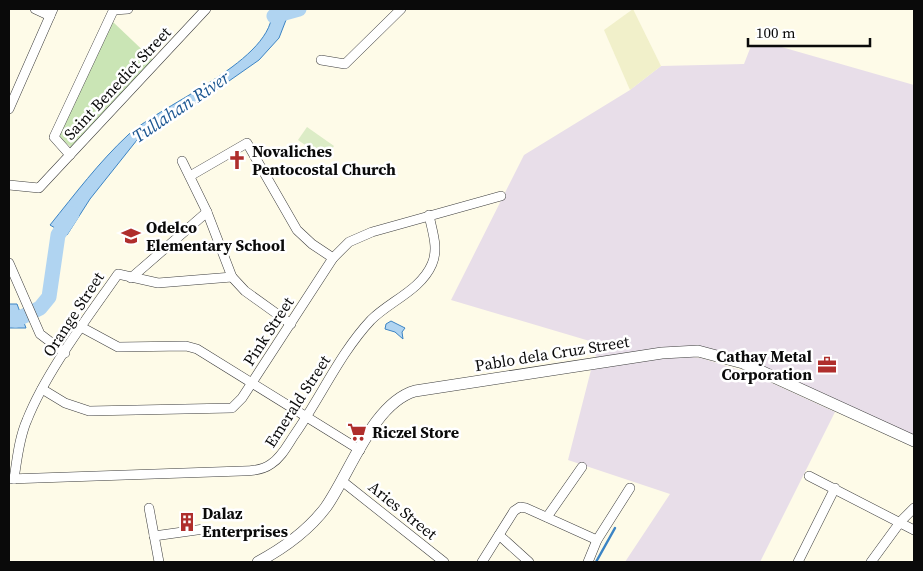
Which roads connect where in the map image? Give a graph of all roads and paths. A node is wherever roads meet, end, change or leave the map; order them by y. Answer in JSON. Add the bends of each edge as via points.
{"nodes":[{"id":1,"x":35,"y":9,"type":"edge"},
{"id":2,"x":128,"y":9,"type":"edge"},
{"id":3,"x":192,"y":9,"type":"edge"},
{"id":4,"x":206,"y":9,"type":"edge"},
{"id":5,"x":401,"y":9,"type":"edge"},
{"id":6,"x":114,"y":10,"type":"edge"},
{"id":7,"x":52,"y":12,"type":"edge"},
{"id":8,"x":199,"y":16,"type":"junction"},
{"id":9,"x":321,"y":60,"type":"dead end"},
{"id":10,"x":9,"y":109,"type":"edge"},
{"id":11,"x":70,"y":155,"type":"junction"},
{"id":12,"x":182,"y":161,"type":"dead end"},
{"id":13,"x":190,"y":176,"type":"junction"},
{"id":14,"x":9,"y":185,"type":"edge"},
{"id":15,"x":501,"y":196,"type":"dead end"},
{"id":16,"x":207,"y":212,"type":"junction"},
{"id":17,"x":429,"y":215,"type":"junction"},
{"id":18,"x":333,"y":258,"type":"junction"},
{"id":19,"x":9,"y":263,"type":"edge"},
{"id":20,"x":232,"y":277,"type":"junction"},
{"id":21,"x":131,"y":278,"type":"junction"},
{"id":22,"x":290,"y":324,"type":"junction"},
{"id":23,"x":81,"y":327,"type":"junction"},
{"id":24,"x":65,"y":353,"type":"junction"},
{"id":25,"x":251,"y":384,"type":"junction"},
{"id":26,"x":42,"y":389,"type":"junction"},
{"id":27,"x":307,"y":417,"type":"junction"},
{"id":28,"x":914,"y":441,"type":"edge"},
{"id":29,"x":360,"y":450,"type":"junction"},
{"id":30,"x":582,"y":467,"type":"dead end"},
{"id":31,"x":809,"y":476,"type":"dead end"},
{"id":32,"x":11,"y":479,"type":"edge"},
{"id":33,"x":342,"y":480,"type":"junction"},
{"id":34,"x":630,"y":488,"type":"dead end"},
{"id":35,"x":836,"y":488,"type":"junction"},
{"id":36,"x":149,"y":508,"type":"dead end"},
{"id":37,"x":914,"y":508,"type":"edge"},
{"id":38,"x":547,"y":517,"type":"junction"},
{"id":39,"x":901,"y":521,"type":"junction"},
{"id":40,"x":204,"y":529,"type":"dead end"},
{"id":41,"x":914,"y":530,"type":"edge"},
{"id":42,"x":154,"y":536,"type":"junction"},
{"id":43,"x":499,"y":536,"type":"junction"},
{"id":44,"x":597,"y":540,"type":"junction"},
{"id":45,"x":159,"y":562,"type":"edge"},
{"id":46,"x":258,"y":562,"type":"edge"},
{"id":47,"x":444,"y":562,"type":"edge"},
{"id":48,"x":482,"y":562,"type":"edge"},
{"id":49,"x":529,"y":562,"type":"edge"},
{"id":50,"x":588,"y":562,"type":"edge"},
{"id":51,"x":798,"y":562,"type":"edge"},
{"id":52,"x":871,"y":562,"type":"edge"}],
"edges":[{"from":1,"to":7,"type":"street"},
{"from":2,"to":6,"type":"street"},
{"from":3,"to":8,"type":"street"},
{"from":4,"to":8,"type":"street","name":"Saint Benedict Street"},
{"from":5,"to":9,"type":"street","via":[[345,64]]},
{"from":6,"to":11,"type":"street","via":[[54,137]]},
{"from":7,"to":10,"type":"street"},
{"from":8,"to":11,"type":"street","name":"Saint Benedict Street"},
{"from":11,"to":14,"type":"street","name":"Saint Benedict Street","via":[[39,188]]},
{"from":12,"to":13,"type":"street"},
{"from":13,"to":16,"type":"street"},
{"from":13,"to":18,"type":"street","via":[[247,143],[297,230]]},
{"from":15,"to":17,"type":"street","name":"Pink Street"},
{"from":16,"to":20,"type":"street"},
{"from":16,"to":21,"type":"street"},
{"from":17,"to":18,"type":"street","name":"Pink Street","via":[[360,236]]},
{"from":17,"to":27,"type":"street","name":"Emerald Street","via":[[435,254],[427,273],[410,291],[370,322],[343,358]]},
{"from":18,"to":22,"type":"street","name":"Pink Street"},
{"from":19,"to":24,"type":"street","via":[[45,340]]},
{"from":20,"to":21,"type":"street","name":"Orange Street","via":[[158,283]]},
{"from":20,"to":22,"type":"street","via":[[245,291]]},
{"from":21,"to":23,"type":"street","name":"Orange Street","via":[[118,274]]},
{"from":22,"to":25,"type":"street","name":"Pink Street"},
{"from":23,"to":24,"type":"street","name":"Orange Street"},
{"from":23,"to":25,"type":"street","via":[[118,347],[192,347]]},
{"from":24,"to":26,"type":"street","name":"Orange Street"},
{"from":25,"to":26,"type":"street","name":"Pink Street","via":[[237,404],[226,410],[89,411],[65,403]]},
{"from":25,"to":27,"type":"street"},
{"from":26,"to":32,"type":"street","name":"Orange Street","via":[[23,431]]},
{"from":27,"to":29,"type":"street"},
{"from":27,"to":32,"type":"street","name":"Emerald Street","via":[[277,459],[256,470]]},
{"from":28,"to":29,"type":"street","name":"Pablo dela Cruz Street","via":[[743,363],[716,354],[683,350],[406,394],[386,409]]},
{"from":29,"to":33,"type":"street","name":"Pablo dela Cruz Street"},
{"from":30,"to":38,"type":"street"},
{"from":31,"to":35,"type":"street"},
{"from":33,"to":46,"type":"street","name":"Pablo dela Cruz Street","via":[[325,508],[304,531]]},
{"from":33,"to":47,"type":"street","name":"Aries Street"},
{"from":34,"to":44,"type":"street"},
{"from":35,"to":39,"type":"street"},
{"from":35,"to":51,"type":"street"},
{"from":36,"to":42,"type":"street"},
{"from":37,"to":39,"type":"street"},
{"from":38,"to":43,"type":"street","via":[[520,507],[514,511]]},
{"from":38,"to":44,"type":"street"},
{"from":39,"to":41,"type":"street"},
{"from":39,"to":52,"type":"street"},
{"from":40,"to":42,"type":"street"},
{"from":42,"to":45,"type":"street"},
{"from":43,"to":48,"type":"street"},
{"from":43,"to":49,"type":"street"},
{"from":44,"to":50,"type":"street"}]}
